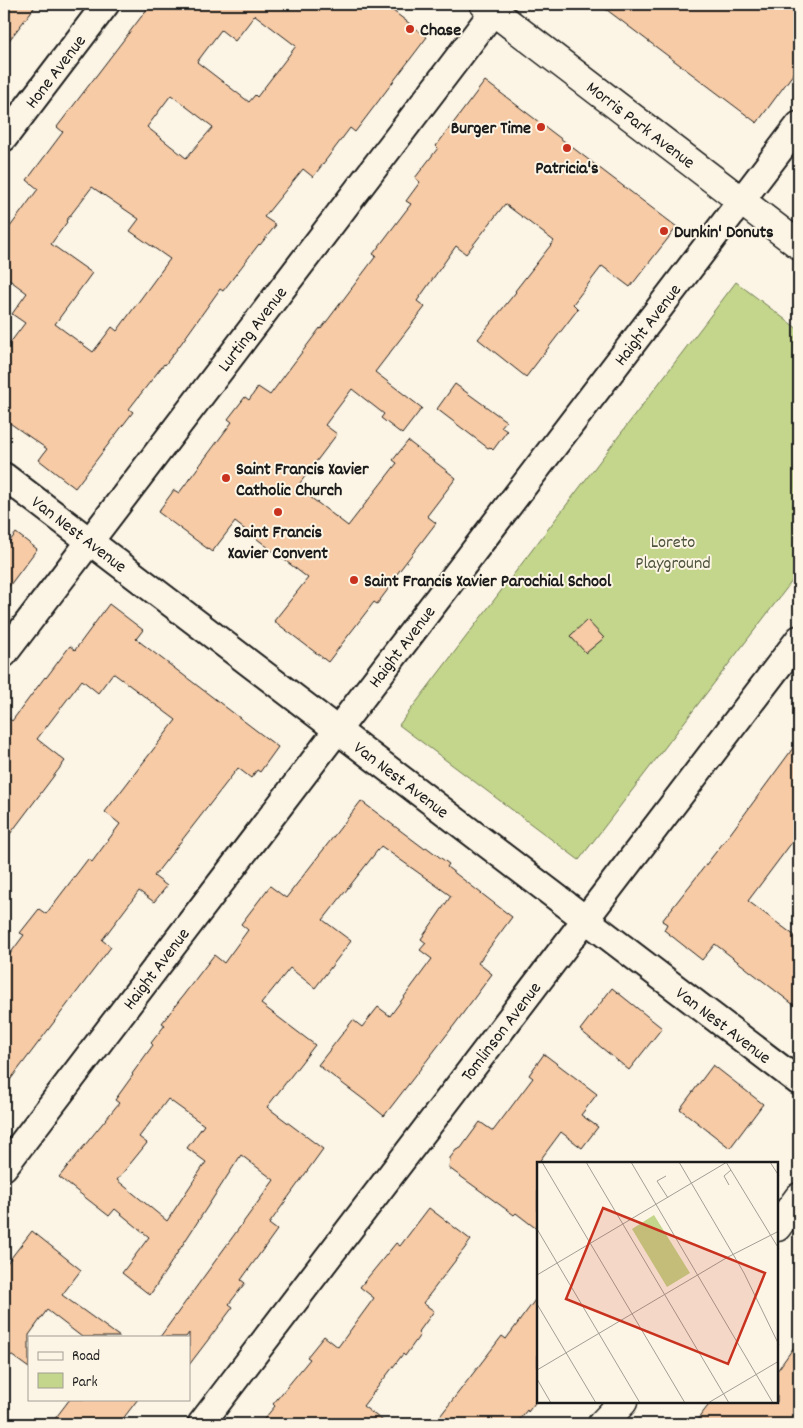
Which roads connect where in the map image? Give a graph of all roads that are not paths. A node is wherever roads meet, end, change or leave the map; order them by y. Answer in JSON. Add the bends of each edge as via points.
{"nodes":[{"id":1,"x":106,"y":4,"type":"edge"},
{"id":2,"x":492,"y":6,"type":"edge"},
{"id":3,"x":799,"y":125,"type":"edge"},
{"id":4,"x":4,"y":138,"type":"edge"},
{"id":5,"x":742,"y":200,"type":"junction"},
{"id":6,"x":799,"y":245,"type":"edge"},
{"id":7,"x":4,"y":476,"type":"edge"},
{"id":8,"x":90,"y":541,"type":"junction"},
{"id":9,"x":799,"y":639,"type":"edge"},
{"id":10,"x":4,"y":654,"type":"edge"},
{"id":11,"x":337,"y":730,"type":"junction"},
{"id":12,"x":585,"y":920,"type":"junction"},
{"id":13,"x":799,"y":1082,"type":"edge"},
{"id":14,"x":4,"y":1167,"type":"edge"},
{"id":15,"x":799,"y":1197,"type":"edge"},
{"id":16,"x":778,"y":1226,"type":"edge"},
{"id":17,"x":622,"y":1403,"type":"edge"},
{"id":18,"x":201,"y":1424,"type":"edge"},
{"id":19,"x":602,"y":1424,"type":"edge"}],
"edges":[{"from":1,"to":4,"type":"street","name":"Hone Avenue"},
{"from":2,"to":5,"type":"main road","name":"Morris Park Avenue"},
{"from":2,"to":8,"type":"street","name":"Lurting Avenue"},
{"from":3,"to":5,"type":"street","name":"Haight Avenue"},
{"from":5,"to":6,"type":"main road","name":"Morris Park Avenue"},
{"from":5,"to":11,"type":"street","name":"Haight Avenue"},
{"from":7,"to":8,"type":"street","name":"Van Nest Avenue"},
{"from":8,"to":10,"type":"street","name":"Lurting Avenue"},
{"from":8,"to":11,"type":"street","name":"Van Nest Avenue"},
{"from":9,"to":12,"type":"street","name":"Tomlinson Avenue"},
{"from":11,"to":12,"type":"street","name":"Van Nest Avenue"},
{"from":11,"to":14,"type":"street","name":"Haight Avenue"},
{"from":12,"to":13,"type":"street","name":"Van Nest Avenue"},
{"from":12,"to":18,"type":"street","name":"Tomlinson Avenue"},
{"from":15,"to":16,"type":"main road"},
{"from":17,"to":19,"type":"main road"}]}
